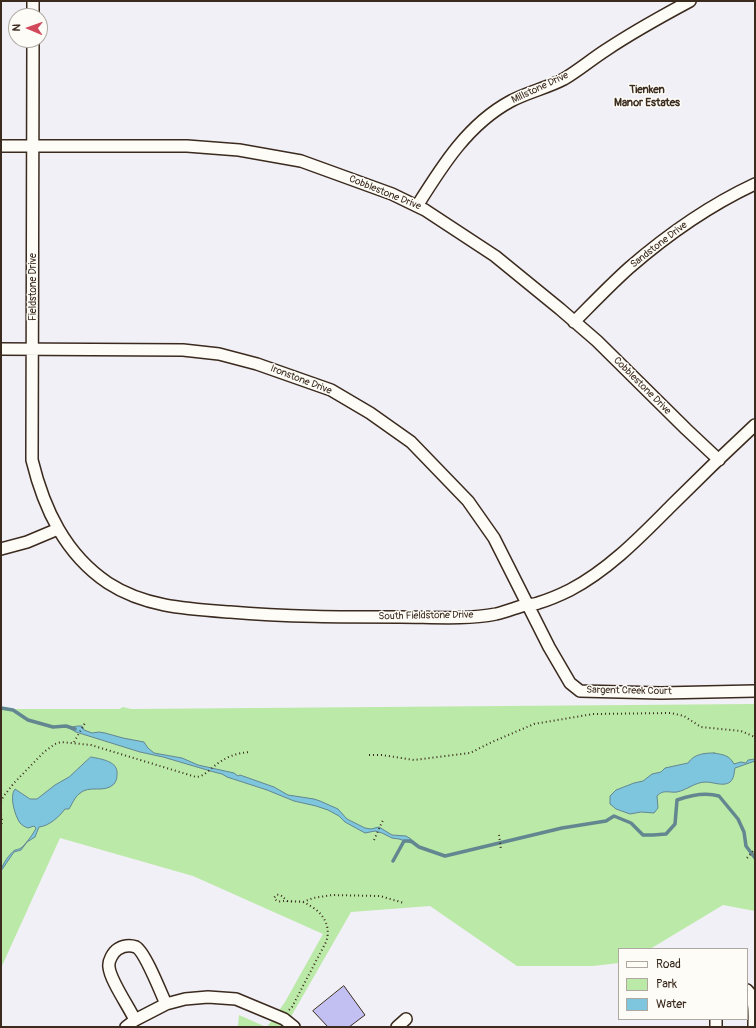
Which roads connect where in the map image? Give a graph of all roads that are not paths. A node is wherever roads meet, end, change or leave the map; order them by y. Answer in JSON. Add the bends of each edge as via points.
{"nodes":[{"id":1,"x":690,"y":1,"type":"edge"},
{"id":2,"x":33,"y":48,"type":"edge"},
{"id":3,"x":1,"y":146,"type":"edge"},
{"id":4,"x":33,"y":146,"type":"junction"},
{"id":5,"x":755,"y":184,"type":"edge"},
{"id":6,"x":417,"y":206,"type":"junction"},
{"id":7,"x":574,"y":322,"type":"junction"},
{"id":8,"x":33,"y":348,"type":"junction"},
{"id":9,"x":1,"y":349,"type":"edge"},
{"id":10,"x":755,"y":425,"type":"edge"},
{"id":11,"x":719,"y":460,"type":"junction"},
{"id":12,"x":58,"y":530,"type":"junction"},
{"id":13,"x":1,"y":549,"type":"edge"},
{"id":14,"x":527,"y":605,"type":"junction"},
{"id":15,"x":755,"y":691,"type":"edge"},
{"id":16,"x":748,"y":990,"type":"edge"},
{"id":17,"x":166,"y":1004,"type":"junction"},
{"id":18,"x":406,"y":1019,"type":"dead end"},
{"id":19,"x":135,"y":1020,"type":"junction"},
{"id":20,"x":126,"y":1027,"type":"edge"},
{"id":21,"x":294,"y":1027,"type":"edge"},
{"id":22,"x":397,"y":1027,"type":"edge"},
{"id":23,"x":754,"y":1027,"type":"edge"}],
"edges":[{"from":1,"to":6,"type":"street","name":"Millstone Drive","via":[[606,50],[563,79],[511,101],[491,114],[444,162]]},
{"from":2,"to":4,"type":"street","name":"Fieldstone Drive"},
{"from":3,"to":4,"type":"street","name":"Cobblestone Drive"},
{"from":4,"to":6,"type":"street","name":"Cobblestone Drive","via":[[187,146],[239,150],[301,161],[392,194]]},
{"from":4,"to":8,"type":"street","name":"Fieldstone Drive"},
{"from":5,"to":7,"type":"street","name":"Sandstone Drive","via":[[732,194],[676,230],[628,269]]},
{"from":6,"to":7,"type":"street","name":"Cobblestone Drive","via":[[495,256]]},
{"from":7,"to":11,"type":"street","name":"Cobblestone Drive"},
{"from":8,"to":9,"type":"street","name":"Ironstone Drive"},
{"from":8,"to":12,"type":"street","name":"Fieldstone Drive","via":[[32,460],[45,503]]},
{"from":8,"to":14,"type":"street","name":"Ironstone Drive","via":[[183,350],[219,354],[331,390],[411,442],[468,501],[494,538]]},
{"from":10,"to":11,"type":"street","name":"South Fieldstone Drive"},
{"from":11,"to":14,"type":"street","name":"South Fieldstone Drive","via":[[652,526],[595,575],[569,591]]},
{"from":12,"to":13,"type":"street"},
{"from":12,"to":14,"type":"street","name":"South Fieldstone Drive","via":[[83,563],[125,593],[153,603],[189,609],[268,616],[344,618],[496,614]]},
{"from":14,"to":15,"type":"street","name":"Sargent Creek Court","via":[[570,683],[580,690],[661,693]]},
{"from":16,"to":23,"type":"street","via":[[753,999]]},
{"from":17,"to":19,"type":"street"},
{"from":17,"to":19,"type":"street","via":[[144,956],[136,948],[125,946],[117,949],[111,957],[109,967]]},
{"from":17,"to":21,"type":"street","via":[[201,997],[236,999],[281,1017]]},
{"from":18,"to":22,"type":"street"},
{"from":19,"to":20,"type":"street"}]}
